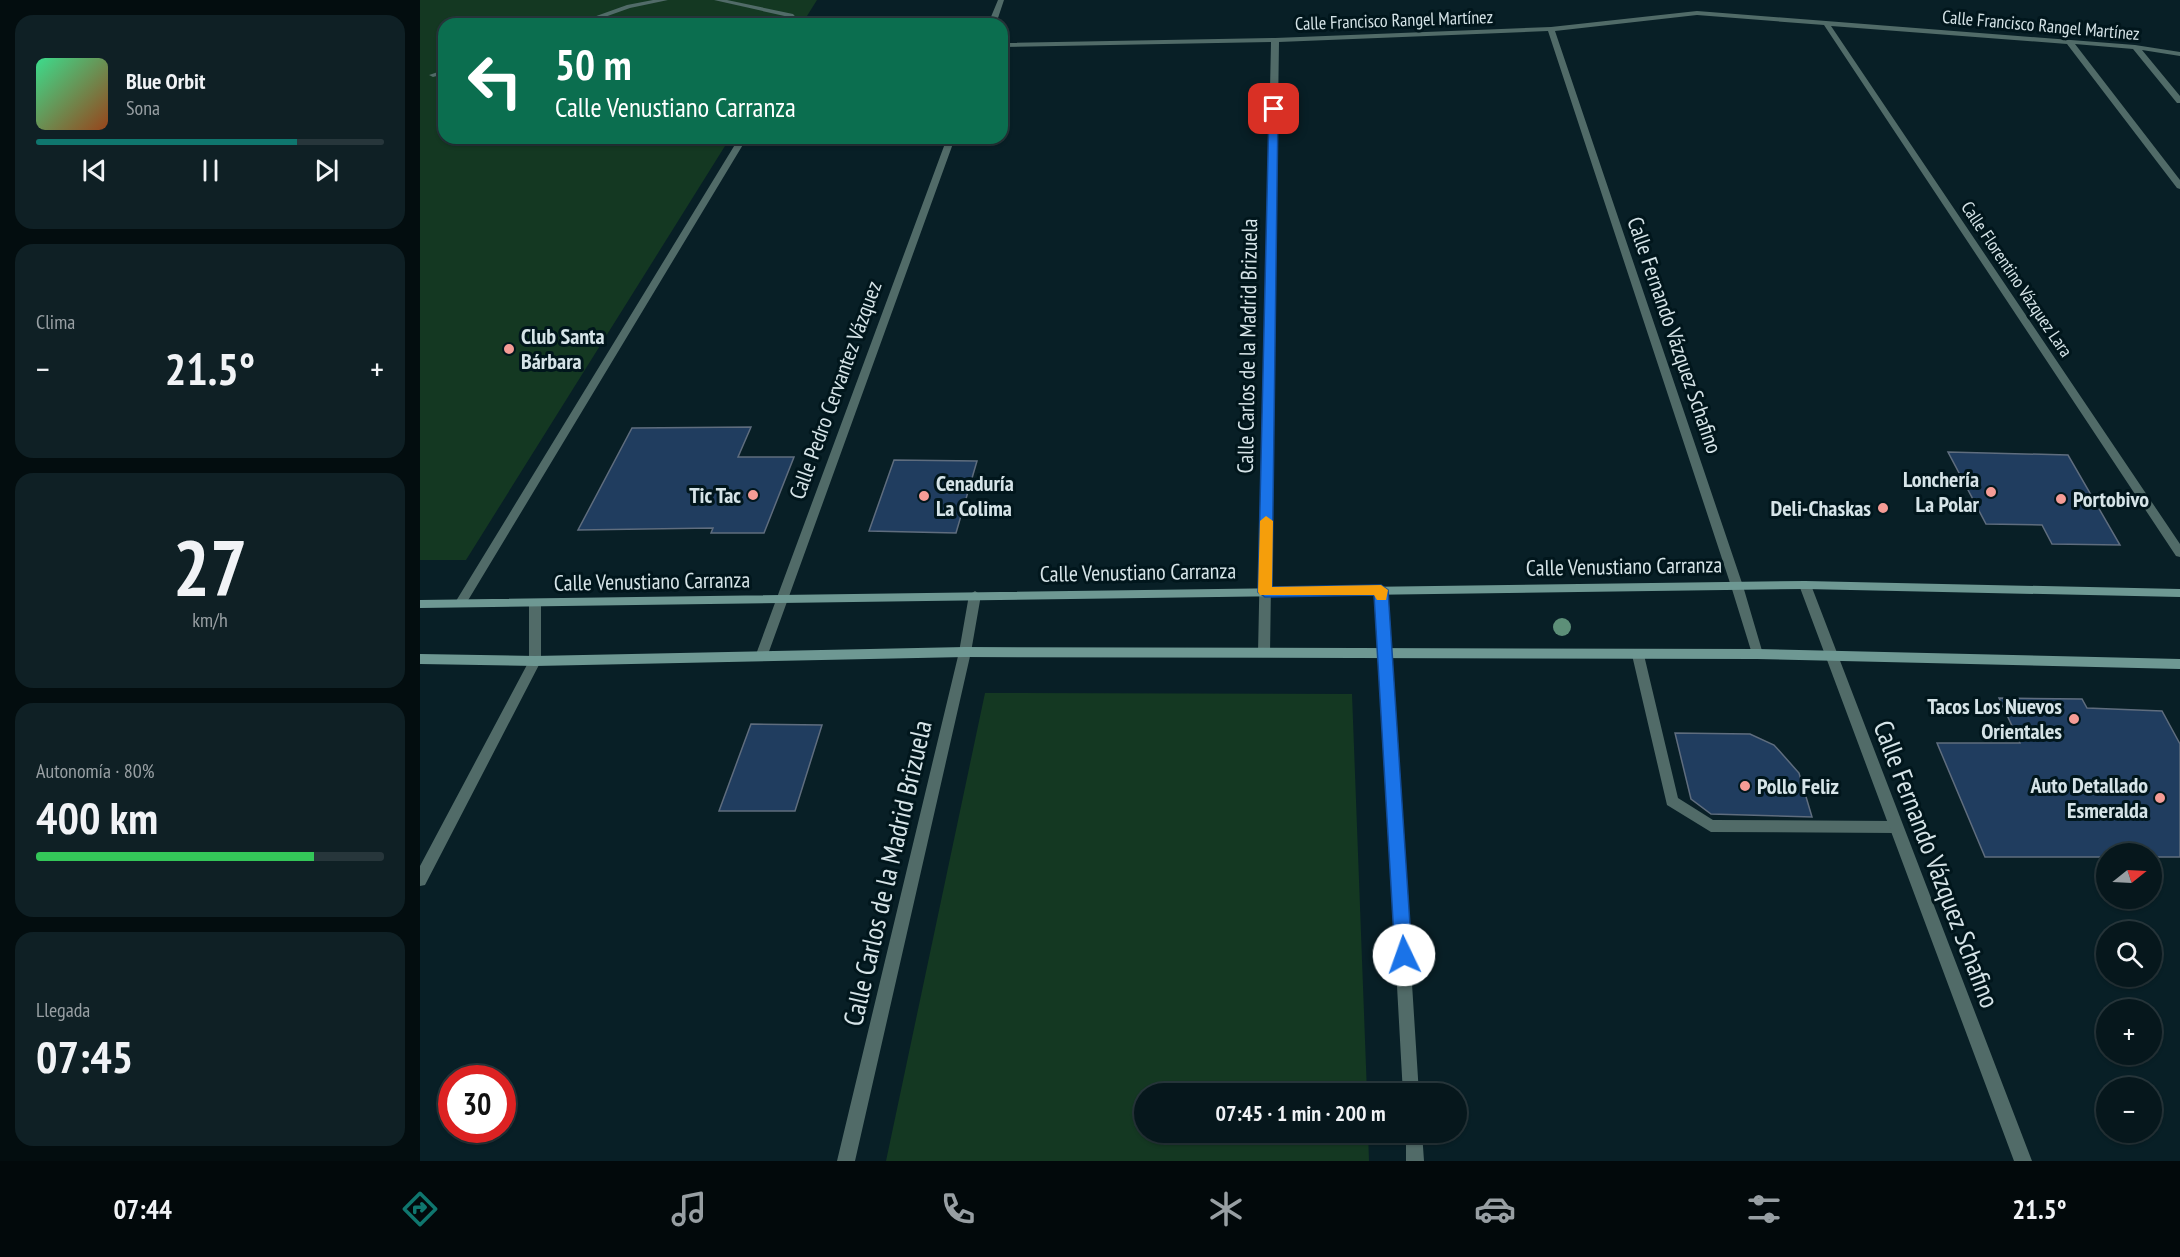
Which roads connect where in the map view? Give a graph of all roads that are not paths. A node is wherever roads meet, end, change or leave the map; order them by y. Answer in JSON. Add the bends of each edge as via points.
{"nodes":[{"id":1,"x":665,"y":0,"type":"edge"},
{"id":2,"x":717,"y":0,"type":"edge"},
{"id":3,"x":1001,"y":0,"type":"edge"},
{"id":4,"x":595,"y":18,"type":"edge"},
{"id":5,"x":793,"y":18,"type":"edge"},
{"id":6,"x":994,"y":18,"type":"edge"},
{"id":7,"x":1826,"y":23,"type":"junction"},
{"id":8,"x":1551,"y":29,"type":"junction"},
{"id":9,"x":1275,"y":40,"type":"junction"},
{"id":10,"x":2069,"y":42,"type":"junction"},
{"id":11,"x":1008,"y":45,"type":"edge"},
{"id":12,"x":2135,"y":47,"type":"junction"},
{"id":13,"x":2180,"y":54,"type":"edge"},
{"id":14,"x":438,"y":74,"type":"edge"},
{"id":15,"x":433,"y":75,"type":"dead end"},
{"id":16,"x":2180,"y":101,"type":"edge"},
{"id":17,"x":738,"y":144,"type":"edge"},
{"id":18,"x":949,"y":144,"type":"edge"},
{"id":19,"x":2180,"y":186,"type":"edge"},
{"id":20,"x":2180,"y":553,"type":"edge"},
{"id":21,"x":1805,"y":585,"type":"junction"},
{"id":22,"x":1737,"y":586,"type":"junction"},
{"id":23,"x":1381,"y":590,"type":"junction"},
{"id":24,"x":1265,"y":592,"type":"junction"},
{"id":25,"x":2180,"y":593,"type":"edge"},
{"id":26,"x":975,"y":595,"type":"junction"},
{"id":27,"x":780,"y":601,"type":"junction"},
{"id":28,"x":535,"y":603,"type":"junction"},
{"id":29,"x":420,"y":604,"type":"edge"},
{"id":30,"x":460,"y":604,"type":"junction"},
{"id":31,"x":965,"y":652,"type":"junction"},
{"id":32,"x":1264,"y":653,"type":"junction"},
{"id":33,"x":1386,"y":654,"type":"junction"},
{"id":34,"x":1757,"y":654,"type":"junction"},
{"id":35,"x":1638,"y":655,"type":"junction"},
{"id":36,"x":1830,"y":655,"type":"junction"},
{"id":37,"x":761,"y":657,"type":"junction"},
{"id":38,"x":420,"y":659,"type":"edge"},
{"id":39,"x":535,"y":661,"type":"junction"},
{"id":40,"x":2180,"y":664,"type":"edge"},
{"id":41,"x":1896,"y":827,"type":"junction"},
{"id":42,"x":420,"y":880,"type":"edge"},
{"id":43,"x":1411,"y":1083,"type":"edge"},
{"id":44,"x":1414,"y":1143,"type":"edge"},
{"id":45,"x":846,"y":1161,"type":"edge"},
{"id":46,"x":1415,"y":1161,"type":"edge"},
{"id":47,"x":2023,"y":1161,"type":"edge"}],
"edges":[{"from":1,"to":4,"type":"street","via":[[629,6]]},
{"from":2,"to":5,"type":"street"},
{"from":3,"to":6,"type":"street"},
{"from":7,"to":8,"type":"street","name":"Calle Francisco Rangel Martínez","via":[[1697,13]]},
{"from":7,"to":10,"type":"street","name":"Calle Francisco Rangel Martínez"},
{"from":7,"to":20,"type":"street","name":"Calle Florentino Vázquez Lara"},
{"from":8,"to":9,"type":"street","name":"Calle Francisco Rangel Martínez"},
{"from":8,"to":22,"type":"street","name":"Calle Fernando Vázquez Schafino"},
{"from":9,"to":11,"type":"street","name":"Calle Francisco Rangel Martínez"},
{"from":9,"to":24,"type":"street","name":"Calle Carlos de la Madrid Brizuela"},
{"from":10,"to":12,"type":"street","name":"Calle Francisco Rangel Martínez"},
{"from":10,"to":19,"type":"street"},
{"from":12,"to":13,"type":"street","name":"Calle Francisco Rangel Martínez"},
{"from":12,"to":16,"type":"street"},
{"from":14,"to":15,"type":"street"},
{"from":17,"to":30,"type":"street"},
{"from":18,"to":27,"type":"street","name":"Calle Pedro Cervantez Vázquez"},
{"from":21,"to":22,"type":"street","name":"Calle Venustiano Carranza"},
{"from":21,"to":25,"type":"street","name":"Calle Venustiano Carranza"},
{"from":21,"to":36,"type":"street","name":"Calle Fernando Vázquez Schafino"},
{"from":22,"to":23,"type":"street","name":"Calle Venustiano Carranza"},
{"from":22,"to":34,"type":"street","name":"Calle Fernando Vázquez Schafino"},
{"from":23,"to":24,"type":"street","name":"Calle Venustiano Carranza"},
{"from":23,"to":33,"type":"street"},
{"from":24,"to":26,"type":"street","name":"Calle Venustiano Carranza"},
{"from":24,"to":32,"type":"street","name":"Calle Carlos de la Madrid Brizuela"},
{"from":26,"to":27,"type":"street","name":"Calle Venustiano Carranza"},
{"from":26,"to":31,"type":"street","name":"Calle Carlos de la Madrid Brizuela"},
{"from":27,"to":28,"type":"street","name":"Calle Venustiano Carranza"},
{"from":27,"to":37,"type":"street","name":"Calle Pedro Cervantez Vázquez"},
{"from":28,"to":30,"type":"street","name":"Calle Venustiano Carranza"},
{"from":28,"to":39,"type":"street"},
{"from":29,"to":30,"type":"street","name":"Calle Venustiano Carranza"},
{"from":31,"to":32,"type":"street"},
{"from":31,"to":37,"type":"street"},
{"from":31,"to":45,"type":"street","name":"Calle Carlos de la Madrid Brizuela"},
{"from":32,"to":33,"type":"street"},
{"from":33,"to":35,"type":"street"},
{"from":33,"to":43,"type":"street"},
{"from":34,"to":35,"type":"street"},
{"from":34,"to":36,"type":"street"},
{"from":35,"to":41,"type":"street","via":[[1672,801],[1711,826]]},
{"from":36,"to":40,"type":"street"},
{"from":36,"to":41,"type":"street","name":"Calle Fernando Vázquez Schafino"},
{"from":37,"to":39,"type":"street"},
{"from":38,"to":39,"type":"street"},
{"from":39,"to":42,"type":"street"},
{"from":41,"to":47,"type":"street","name":"Calle Fernando Vázquez Schafino"},
{"from":44,"to":46,"type":"street"}]}
